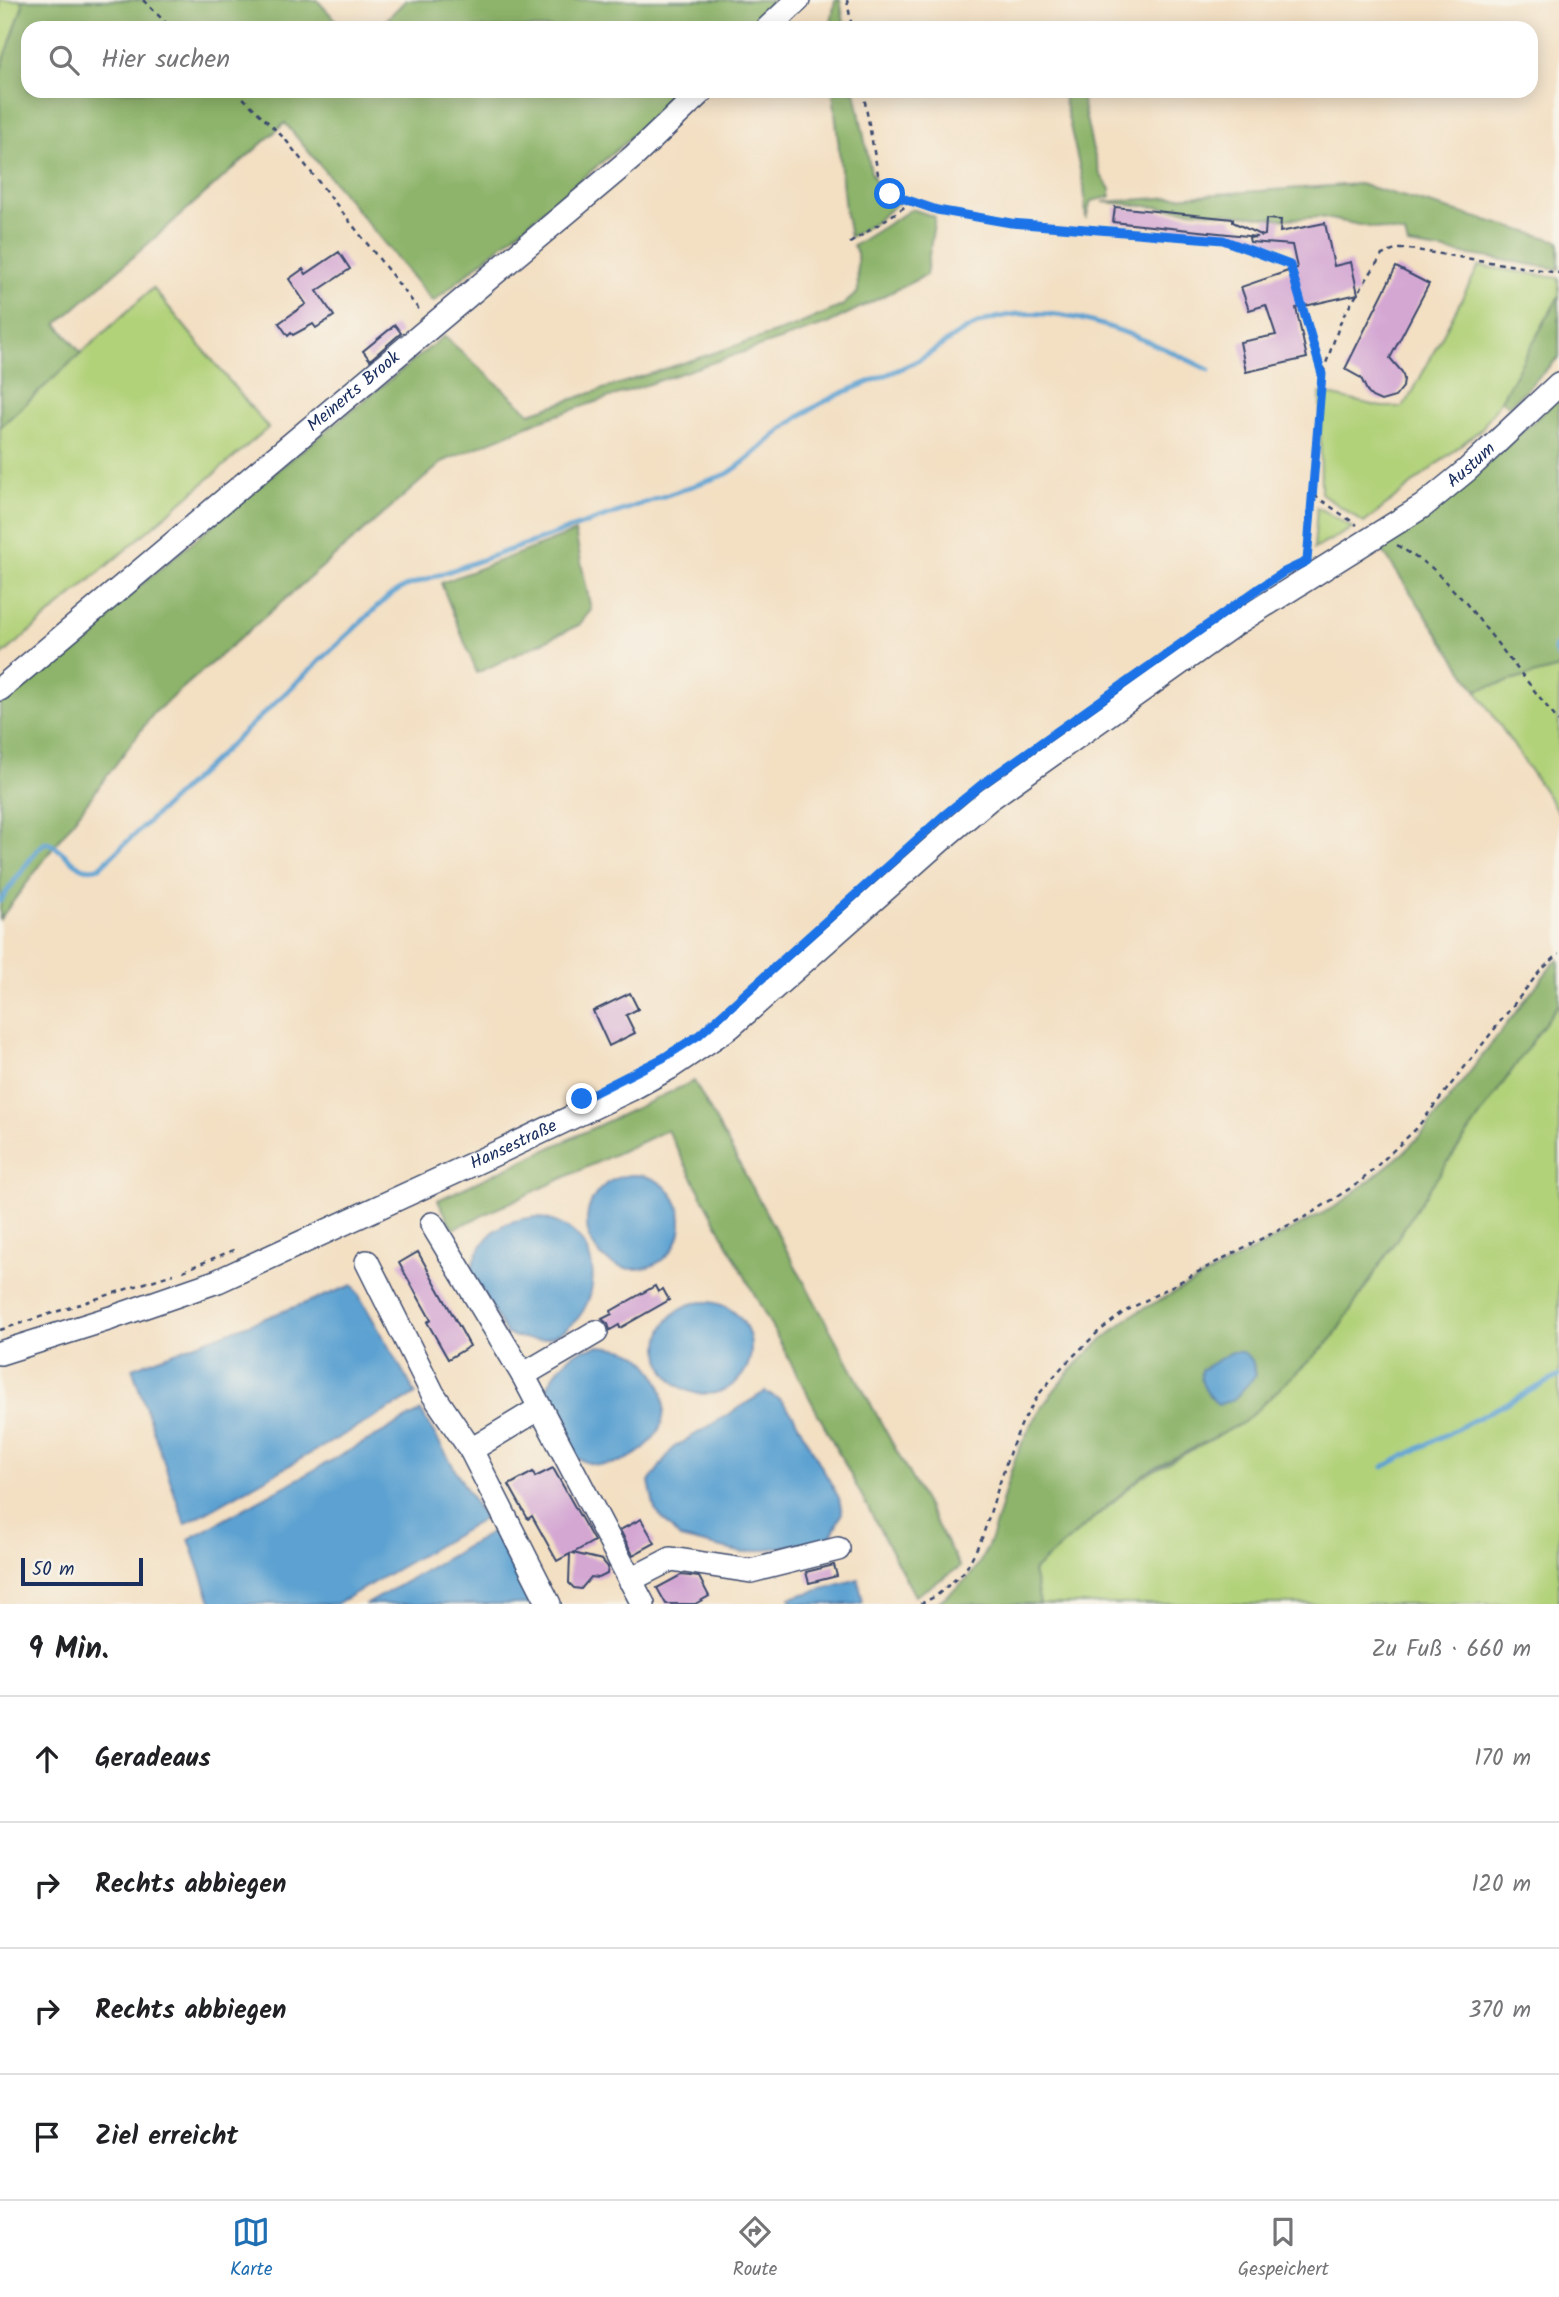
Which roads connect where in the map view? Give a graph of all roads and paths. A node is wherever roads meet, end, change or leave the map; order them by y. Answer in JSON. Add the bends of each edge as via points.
{"nodes":[{"id":1,"x":143,"y":0,"type":"edge"},
{"id":2,"x":798,"y":0,"type":"edge"},
{"id":3,"x":847,"y":0,"type":"edge"},
{"id":4,"x":165,"y":21,"type":"edge"},
{"id":5,"x":776,"y":21,"type":"edge"},
{"id":6,"x":851,"y":21,"type":"edge"},
{"id":7,"x":243,"y":98,"type":"edge"},
{"id":8,"x":695,"y":98,"type":"edge"},
{"id":9,"x":864,"y":98,"type":"edge"},
{"id":10,"x":912,"y":202,"type":"junction"},
{"id":11,"x":850,"y":243,"type":"dead end"},
{"id":12,"x":1559,"y":273,"type":"edge"},
{"id":13,"x":432,"y":325,"type":"junction"},
{"id":14,"x":1322,"y":374,"type":"junction"},
{"id":15,"x":1559,"y":384,"type":"edge"},
{"id":16,"x":1312,"y":494,"type":"junction"},
{"id":17,"x":1370,"y":533,"type":"junction"},
{"id":18,"x":1319,"y":555,"type":"dead end"},
{"id":19,"x":0,"y":689,"type":"edge"},
{"id":20,"x":1559,"y":722,"type":"edge"},
{"id":21,"x":1559,"y":954,"type":"edge"},
{"id":22,"x":432,"y":1224,"type":"dead end"},
{"id":23,"x":245,"y":1246,"type":"dead end"},
{"id":24,"x":367,"y":1262,"type":"dead end"},
{"id":25,"x":0,"y":1330,"type":"edge"},
{"id":26,"x":596,"y":1332,"type":"dead end"},
{"id":27,"x":0,"y":1353,"type":"edge"},
{"id":28,"x":523,"y":1376,"type":"junction"},
{"id":29,"x":540,"y":1408,"type":"junction"},
{"id":30,"x":471,"y":1450,"type":"junction"},
{"id":31,"x":838,"y":1549,"type":"dead end"},
{"id":32,"x":630,"y":1580,"type":"junction"},
{"id":33,"x":549,"y":1604,"type":"edge"},
{"id":34,"x":643,"y":1604,"type":"edge"},
{"id":35,"x":920,"y":1604,"type":"edge"}],
"edges":[{"from":1,"to":4,"type":"path"},
{"from":2,"to":5,"type":"street"},
{"from":3,"to":6,"type":"path"},
{"from":7,"to":13,"type":"path","via":[[285,139]]},
{"from":8,"to":13,"type":"street","name":"Meinerts Brook","via":[[634,156]]},
{"from":9,"to":10,"type":"path","via":[[878,174],[890,194]]},
{"from":10,"to":11,"type":"path"},
{"from":10,"to":14,"type":"path","via":[[1011,223],[1223,240],[1290,265]]},
{"from":12,"to":14,"type":"path","via":[[1398,249],[1382,256],[1342,318]]},
{"from":13,"to":19,"type":"street","name":"Meinerts Brook"},
{"from":14,"to":16,"type":"path"},
{"from":15,"to":17,"type":"street","name":"Austum","via":[[1423,506]]},
{"from":16,"to":17,"type":"path"},
{"from":16,"to":18,"type":"path","via":[[1307,561]]},
{"from":17,"to":20,"type":"path","via":[[1404,548],[1432,568],[1465,602]]},
{"from":17,"to":27,"type":"street","name":"Hansestraße","via":[[988,800],[730,1027],[669,1068],[218,1281]]},
{"from":21,"to":35,"type":"path","via":[[1540,971],[1416,1129],[1360,1182],[1307,1216],[1124,1312],[1063,1366],[1023,1423],[982,1538],[965,1571]]},
{"from":22,"to":28,"type":"street"},
{"from":23,"to":25,"type":"path","via":[[180,1272]]},
{"from":24,"to":30,"type":"street","via":[[433,1394]]},
{"from":26,"to":28,"type":"street"},
{"from":28,"to":29,"type":"street"},
{"from":29,"to":30,"type":"street"},
{"from":29,"to":32,"type":"street"},
{"from":30,"to":33,"type":"street"},
{"from":31,"to":32,"type":"street","via":[[751,1571],[671,1559]]},
{"from":32,"to":34,"type":"street"}]}
